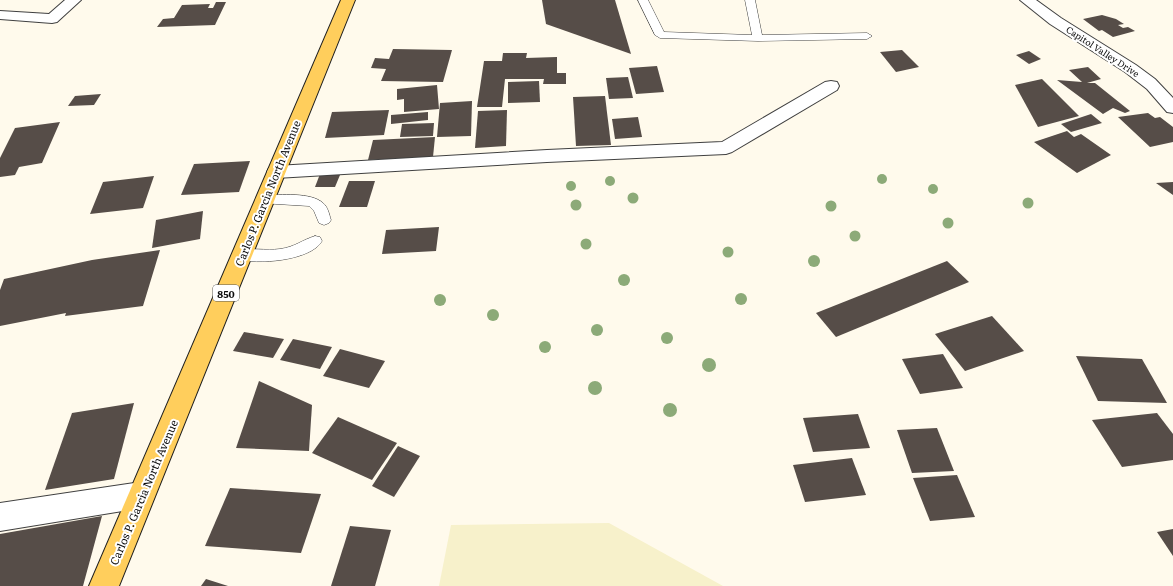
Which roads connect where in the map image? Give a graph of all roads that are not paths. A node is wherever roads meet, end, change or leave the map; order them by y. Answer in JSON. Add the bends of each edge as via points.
{"nodes":[{"id":1,"x":74,"y":0,"type":"edge"},
{"id":2,"x":348,"y":0,"type":"edge"},
{"id":3,"x":644,"y":0,"type":"edge"},
{"id":4,"x":750,"y":0,"type":"edge"},
{"id":5,"x":1027,"y":0,"type":"edge"},
{"id":6,"x":0,"y":15,"type":"edge"},
{"id":7,"x":867,"y":36,"type":"dead end"},
{"id":8,"x":758,"y":38,"type":"junction"},
{"id":9,"x":831,"y":86,"type":"dead end"},
{"id":10,"x":1173,"y":108,"type":"edge"},
{"id":11,"x":276,"y":172,"type":"junction"},
{"id":12,"x":265,"y":200,"type":"junction"},
{"id":13,"x":324,"y":220,"type":"dead end"},
{"id":14,"x":315,"y":241,"type":"dead end"},
{"id":15,"x":242,"y":255,"type":"junction"},
{"id":16,"x":141,"y":495,"type":"junction"},
{"id":17,"x":0,"y":517,"type":"edge"},
{"id":18,"x":104,"y":586,"type":"edge"}],
"edges":[{"from":1,"to":6,"type":"street","via":[[52,19]]},
{"from":2,"to":11,"type":"main road","name":"Carlos P. Garcia North Avenue","number":"850"},
{"from":3,"to":8,"type":"lane","via":[[660,35]]},
{"from":4,"to":8,"type":"lane"},
{"from":5,"to":10,"type":"street","name":"Capitol Valley Drive","via":[[1147,80]]},
{"from":7,"to":8,"type":"lane"},
{"from":9,"to":11,"type":"street","via":[[726,148]]},
{"from":11,"to":12,"type":"main road","name":"Carlos P. Garcia North Avenue","number":"850"},
{"from":12,"to":13,"type":"lane","via":[[312,202],[318,206]]},
{"from":12,"to":15,"type":"main road","name":"Carlos P. Garcia North Avenue","number":"850"},
{"from":14,"to":15,"type":"lane","via":[[307,248],[285,254]]},
{"from":15,"to":16,"type":"main road","name":"Carlos P. Garcia North Avenue","number":"850"},
{"from":16,"to":17,"type":"street"},
{"from":16,"to":18,"type":"main road","name":"Carlos P. Garcia North Avenue","number":"850"}]}
